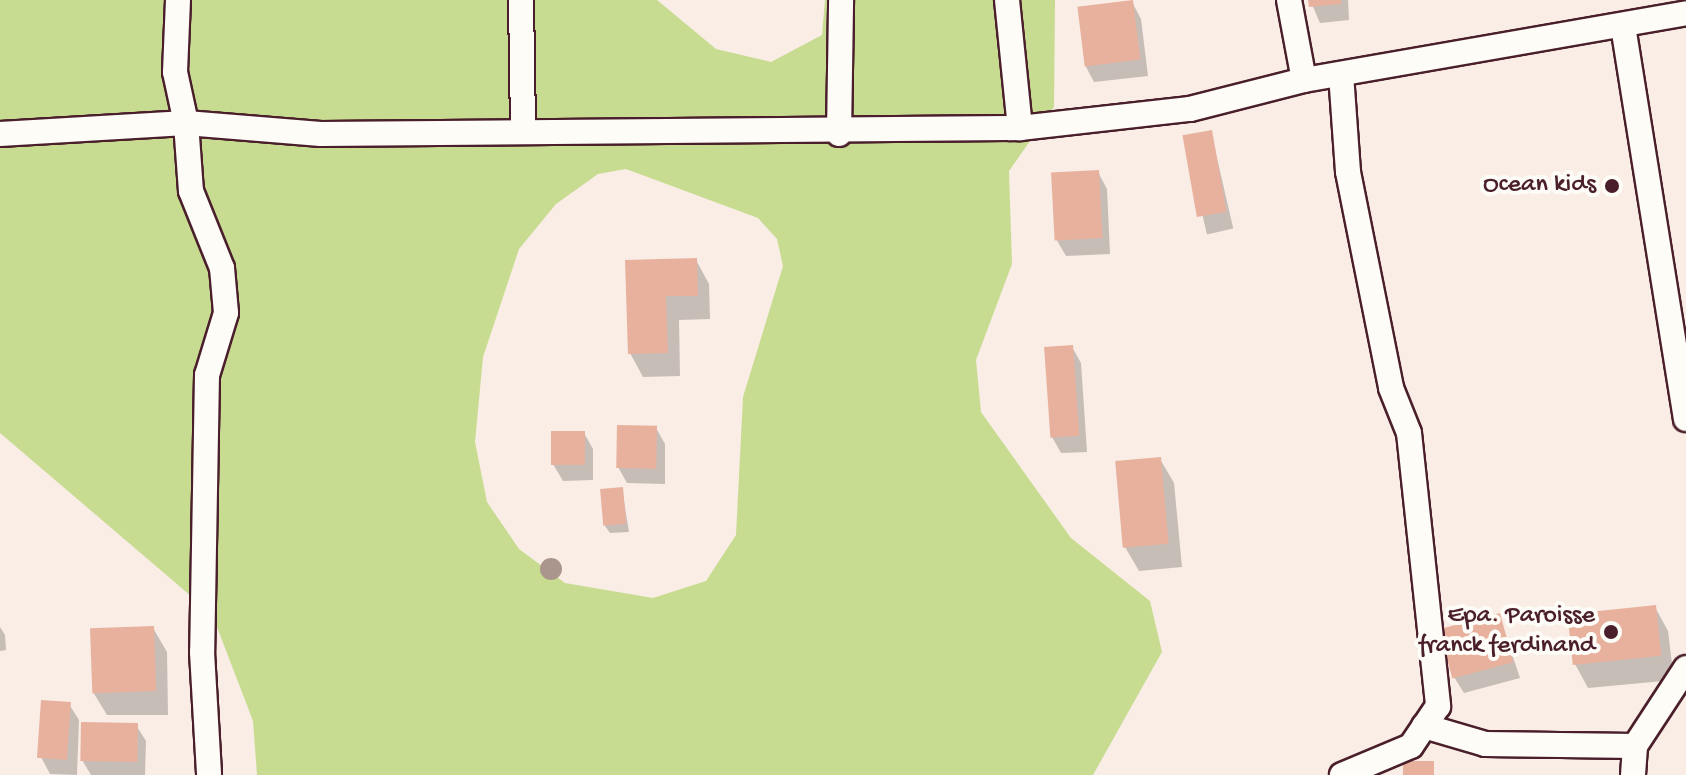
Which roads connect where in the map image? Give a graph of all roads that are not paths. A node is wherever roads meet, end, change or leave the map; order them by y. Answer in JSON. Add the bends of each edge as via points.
{"nodes":[{"id":1,"x":178,"y":0,"type":"edge"},
{"id":2,"x":521,"y":0,"type":"edge"},
{"id":3,"x":841,"y":0,"type":"edge"},
{"id":4,"x":1007,"y":0,"type":"edge"},
{"id":5,"x":1289,"y":0,"type":"edge"},
{"id":6,"x":1686,"y":13,"type":"edge"},
{"id":7,"x":1623,"y":26,"type":"junction"},
{"id":8,"x":1341,"y":74,"type":"junction"},
{"id":9,"x":1304,"y":80,"type":"junction"},
{"id":10,"x":186,"y":123,"type":"junction"},
{"id":11,"x":1020,"y":128,"type":"junction"},
{"id":12,"x":523,"y":129,"type":"junction"},
{"id":13,"x":0,"y":134,"type":"edge"},
{"id":14,"x":839,"y":134,"type":"junction"},
{"id":15,"x":1686,"y":419,"type":"edge"},
{"id":16,"x":1686,"y":668,"type":"edge"},
{"id":17,"x":1424,"y":726,"type":"junction"},
{"id":18,"x":1635,"y":746,"type":"junction"},
{"id":19,"x":209,"y":775,"type":"edge"},
{"id":20,"x":1342,"y":775,"type":"edge"},
{"id":21,"x":1633,"y":775,"type":"edge"}],
"edges":[{"from":1,"to":10,"type":"street","via":[[175,72]]},
{"from":2,"to":12,"type":"street"},
{"from":3,"to":14,"type":"street"},
{"from":4,"to":11,"type":"street"},
{"from":5,"to":9,"type":"street"},
{"from":6,"to":7,"type":"street"},
{"from":7,"to":8,"type":"street"},
{"from":7,"to":15,"type":"street"},
{"from":8,"to":9,"type":"street"},
{"from":8,"to":17,"type":"street","via":[[1348,172],[1391,388],[1409,433],[1436,662],[1438,706]]},
{"from":9,"to":11,"type":"street","via":[[1190,109]]},
{"from":10,"to":12,"type":"street","via":[[321,134]]},
{"from":10,"to":13,"type":"street"},
{"from":10,"to":19,"type":"street","via":[[191,191],[222,268],[226,313],[207,375],[202,652]]},
{"from":11,"to":14,"type":"street"},
{"from":12,"to":14,"type":"street"},
{"from":16,"to":18,"type":"street"},
{"from":17,"to":18,"type":"street","via":[[1485,744]]},
{"from":17,"to":20,"type":"street","via":[[1411,746]]},
{"from":18,"to":21,"type":"street"}]}
